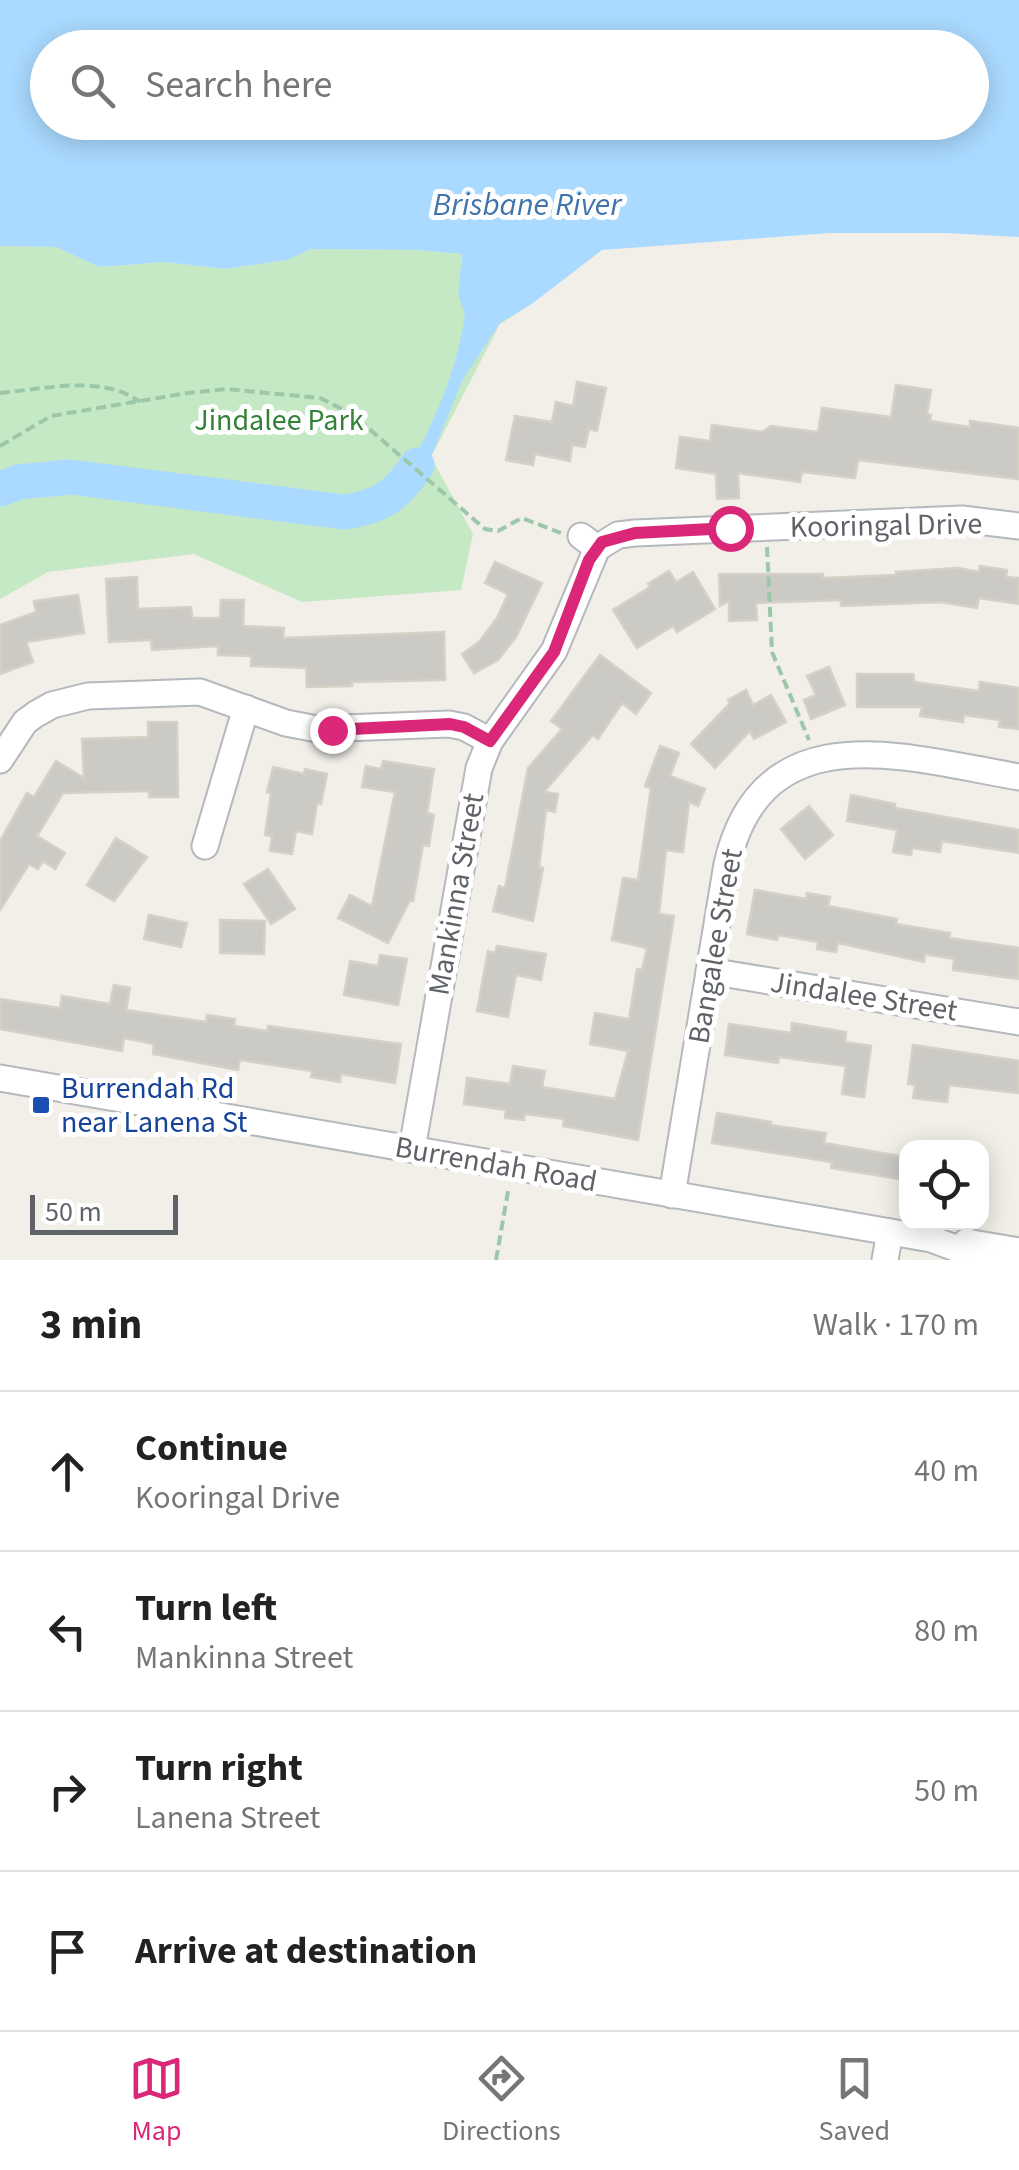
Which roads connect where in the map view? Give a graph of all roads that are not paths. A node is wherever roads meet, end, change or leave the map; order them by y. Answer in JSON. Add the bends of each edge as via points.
{"nodes":[{"id":1,"x":1019,"y":526,"type":"edge"},
{"id":2,"x":589,"y":542,"type":"joint"},
{"id":3,"x":246,"y":708,"type":"junction"},
{"id":4,"x":490,"y":741,"type":"junction"},
{"id":5,"x":0,"y":760,"type":"edge"},
{"id":6,"x":1019,"y":776,"type":"edge"},
{"id":7,"x":205,"y":846,"type":"dead end"},
{"id":8,"x":709,"y":971,"type":"junction"},
{"id":9,"x":1019,"y":1022,"type":"edge"},
{"id":10,"x":0,"y":1078,"type":"edge"},
{"id":11,"x":412,"y":1149,"type":"junction"},
{"id":12,"x":672,"y":1194,"type":"junction"},
{"id":13,"x":890,"y":1232,"type":"junction"},
{"id":14,"x":931,"y":1239,"type":"junction"},
{"id":15,"x":1019,"y":1251,"type":"edge"},
{"id":16,"x":885,"y":1260,"type":"edge"},
{"id":17,"x":988,"y":1260,"type":"edge"}],
"edges":[{"from":1,"to":2,"type":"street","name":"Kooringal Drive","via":[[962,520],[768,527]]},
{"from":2,"to":4,"type":"street","name":"Mankinna Street","via":[[589,560],[554,652]]},
{"from":3,"to":4,"type":"street","via":[[302,728],[450,724]]},
{"from":3,"to":5,"type":"street","via":[[190,691],[69,699],[25,722]]},
{"from":3,"to":7,"type":"street"},
{"from":4,"to":11,"type":"street","name":"Mankinna Street","via":[[476,781]]},
{"from":6,"to":8,"type":"street","name":"Bangalee Street","via":[[865,753],[816,760],[777,780],[740,823]]},
{"from":8,"to":9,"type":"street","name":"Jindalee Street"},
{"from":8,"to":12,"type":"street","name":"Bangalee Street"},
{"from":10,"to":11,"type":"street","name":"Burrendah Road"},
{"from":11,"to":12,"type":"street","name":"Burrendah Road"},
{"from":12,"to":13,"type":"street","name":"Burrendah Road"},
{"from":13,"to":14,"type":"street","name":"Burrendah Road"},
{"from":13,"to":16,"type":"street"},
{"from":14,"to":15,"type":"street"},
{"from":14,"to":17,"type":"street","name":"Burrendah Road"}]}
